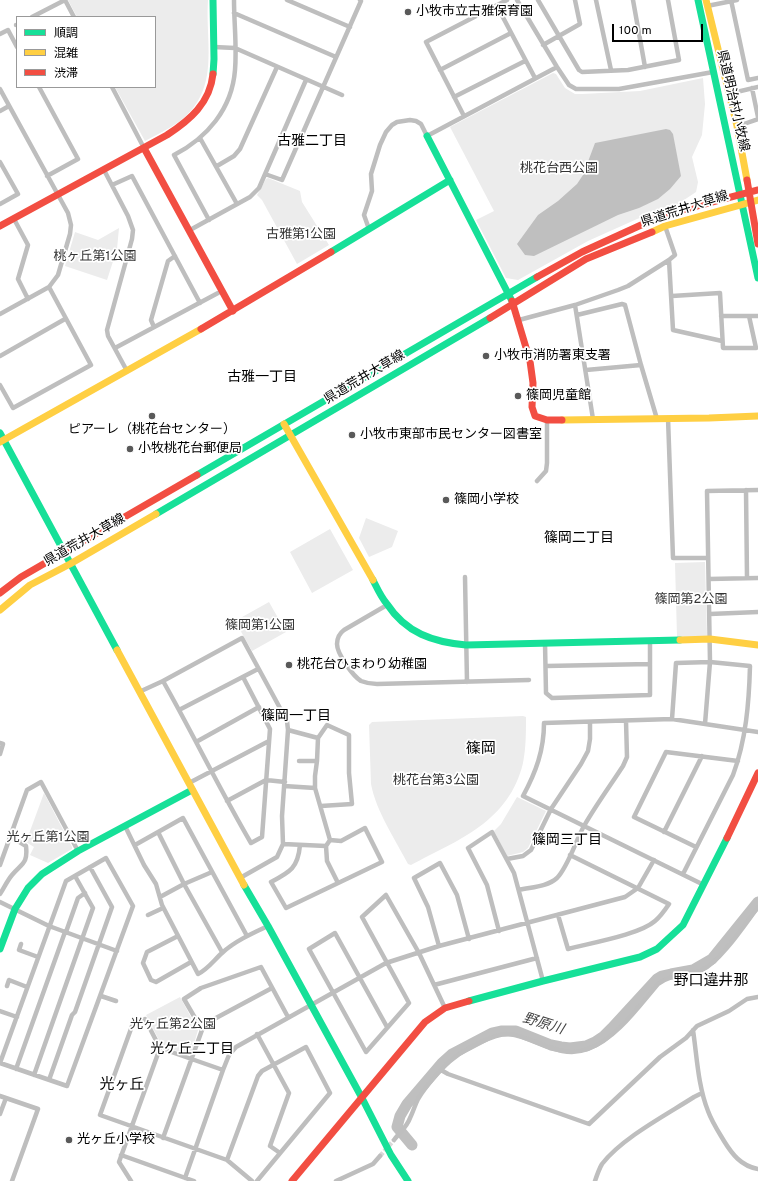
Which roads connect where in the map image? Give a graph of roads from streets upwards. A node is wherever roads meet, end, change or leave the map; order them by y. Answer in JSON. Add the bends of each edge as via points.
{"nodes":[{"id":1,"x":213,"y":0,"type":"edge"},
{"id":2,"x":234,"y":0,"type":"edge"},
{"id":3,"x":287,"y":0,"type":"edge"},
{"id":4,"x":360,"y":0,"type":"edge"},
{"id":5,"x":507,"y":0,"type":"edge"},
{"id":6,"x":517,"y":0,"type":"edge"},
{"id":7,"x":538,"y":0,"type":"edge"},
{"id":8,"x":575,"y":0,"type":"edge"},
{"id":9,"x":596,"y":0,"type":"edge"},
{"id":10,"x":633,"y":0,"type":"edge"},
{"id":11,"x":668,"y":0,"type":"edge"},
{"id":12,"x":698,"y":0,"type":"edge"},
{"id":13,"x":737,"y":0,"type":"edge"},
{"id":14,"x":731,"y":1,"type":"edge"},
{"id":15,"x":706,"y":3,"type":"edge"},
{"id":16,"x":497,"y":6,"type":"junction"},
{"id":17,"x":234,"y":12,"type":"junction"},
{"id":18,"x":34,"y":16,"type":"edge"},
{"id":19,"x":73,"y":16,"type":"edge"},
{"id":20,"x":350,"y":27,"type":"junction"},
{"id":21,"x":510,"y":33,"type":"junction"},
{"id":22,"x":0,"y":34,"type":"edge"},
{"id":23,"x":559,"y":35,"type":"junction"},
{"id":24,"x":16,"y":45,"type":"edge"},
{"id":25,"x":543,"y":45,"type":"junction"},
{"id":26,"x":214,"y":47,"type":"junction"},
{"id":27,"x":235,"y":48,"type":"junction"},
{"id":28,"x":336,"y":57,"type":"junction"},
{"id":29,"x":525,"y":61,"type":"junction"},
{"id":30,"x":277,"y":67,"type":"junction"},
{"id":31,"x":556,"y":67,"type":"junction"},
{"id":32,"x":645,"y":67,"type":"junction"},
{"id":33,"x":440,"y":70,"type":"junction"},
{"id":34,"x":611,"y":70,"type":"junction"},
{"id":35,"x":713,"y":72,"type":"junction"},
{"id":36,"x":535,"y":78,"type":"junction"},
{"id":37,"x":758,"y":78,"type":"edge"},
{"id":38,"x":306,"y":80,"type":"junction"},
{"id":39,"x":323,"y":87,"type":"junction"},
{"id":40,"x":758,"y":87,"type":"edge"},
{"id":41,"x":40,"y":88,"type":"edge"},
{"id":42,"x":113,"y":88,"type":"edge"},
{"id":43,"x":752,"y":88,"type":"junction"},
{"id":44,"x":0,"y":89,"type":"edge"},
{"id":45,"x":728,"y":94,"type":"junction"},
{"id":46,"x":342,"y":95,"type":"dead end"},
{"id":47,"x":454,"y":97,"type":"junction"},
{"id":48,"x":757,"y":104,"type":"edge"},
{"id":49,"x":9,"y":106,"type":"junction"},
{"id":50,"x":0,"y":111,"type":"edge"},
{"id":51,"x":464,"y":116,"type":"junction"},
{"id":52,"x":758,"y":118,"type":"edge"},
{"id":53,"x":741,"y":125,"type":"dead end"},
{"id":54,"x":427,"y":136,"type":"junction"},
{"id":55,"x":200,"y":138,"type":"junction"},
{"id":56,"x":144,"y":148,"type":"junction"},
{"id":57,"x":0,"y":162,"type":"edge"},
{"id":58,"x":217,"y":166,"type":"junction"},
{"id":59,"x":104,"y":170,"type":"junction"},
{"id":60,"x":265,"y":174,"type":"junction"},
{"id":61,"x":48,"y":176,"type":"junction"},
{"id":62,"x":450,"y":180,"type":"junction"},
{"id":63,"x":112,"y":185,"type":"junction"},
{"id":64,"x":758,"y":190,"type":"edge"},
{"id":65,"x":749,"y":192,"type":"junction"},
{"id":66,"x":58,"y":194,"type":"junction"},
{"id":67,"x":741,"y":194,"type":"junction"},
{"id":68,"x":755,"y":201,"type":"edge"},
{"id":69,"x":0,"y":204,"type":"edge"},
{"id":70,"x":237,"y":204,"type":"junction"},
{"id":71,"x":743,"y":204,"type":"junction"},
{"id":72,"x":14,"y":219,"type":"junction"},
{"id":73,"x":209,"y":220,"type":"junction"},
{"id":74,"x":0,"y":226,"type":"edge"},
{"id":75,"x":665,"y":226,"type":"junction"},
{"id":76,"x":369,"y":229,"type":"junction"},
{"id":77,"x":190,"y":230,"type":"junction"},
{"id":78,"x":758,"y":244,"type":"edge"},
{"id":79,"x":175,"y":256,"type":"junction"},
{"id":80,"x":669,"y":260,"type":"junction"},
{"id":81,"x":758,"y":278,"type":"edge"},
{"id":82,"x":49,"y":287,"type":"junction"},
{"id":83,"x":218,"y":293,"type":"dead end"},
{"id":84,"x":508,"y":293,"type":"junction"},
{"id":85,"x":672,"y":296,"type":"junction"},
{"id":86,"x":28,"y":299,"type":"junction"},
{"id":87,"x":200,"y":303,"type":"junction"},
{"id":88,"x":514,"y":304,"type":"junction"},
{"id":89,"x":575,"y":305,"type":"junction"},
{"id":90,"x":233,"y":311,"type":"junction"},
{"id":91,"x":0,"y":314,"type":"edge"},
{"id":92,"x":577,"y":314,"type":"junction"},
{"id":93,"x":721,"y":316,"type":"junction"},
{"id":94,"x":749,"y":316,"type":"junction"},
{"id":95,"x":757,"y":316,"type":"edge"},
{"id":96,"x":65,"y":320,"type":"junction"},
{"id":97,"x":519,"y":320,"type":"junction"},
{"id":98,"x":154,"y":328,"type":"junction"},
{"id":99,"x":722,"y":341,"type":"junction"},
{"id":100,"x":115,"y":348,"type":"junction"},
{"id":101,"x":0,"y":356,"type":"edge"},
{"id":102,"x":641,"y":365,"type":"junction"},
{"id":103,"x":586,"y":370,"type":"junction"},
{"id":104,"x":128,"y":371,"type":"junction"},
{"id":105,"x":0,"y":385,"type":"edge"},
{"id":106,"x":758,"y":416,"type":"edge"},
{"id":107,"x":657,"y":418,"type":"junction"},
{"id":108,"x":668,"y":418,"type":"junction"},
{"id":109,"x":593,"y":419,"type":"junction"},
{"id":110,"x":547,"y":420,"type":"junction"},
{"id":111,"x":284,"y":424,"type":"junction"},
{"id":112,"x":291,"y":436,"type":"junction"},
{"id":113,"x":1,"y":438,"type":"edge"},
{"id":114,"x":537,"y":481,"type":"dead end"},
{"id":115,"x":746,"y":490,"type":"junction"},
{"id":116,"x":758,"y":490,"type":"edge"},
{"id":117,"x":64,"y":553,"type":"junction"},
{"id":118,"x":708,"y":558,"type":"junction"},
{"id":119,"x":70,"y":564,"type":"junction"},
{"id":120,"x":465,"y":577,"type":"dead end"},
{"id":121,"x":747,"y":578,"type":"junction"},
{"id":122,"x":758,"y":578,"type":"edge"},
{"id":123,"x":709,"y":579,"type":"junction"},
{"id":124,"x":0,"y":593,"type":"edge"},
{"id":125,"x":387,"y":605,"type":"junction"},
{"id":126,"x":0,"y":610,"type":"edge"},
{"id":127,"x":758,"y":612,"type":"edge"},
{"id":128,"x":710,"y":614,"type":"junction"},
{"id":129,"x":710,"y":639,"type":"junction"},
{"id":130,"x":650,"y":641,"type":"junction"},
{"id":131,"x":545,"y":643,"type":"junction"},
{"id":132,"x":466,"y":645,"type":"junction"},
{"id":133,"x":758,"y":646,"type":"edge"},
{"id":134,"x":710,"y":662,"type":"junction"},
{"id":135,"x":650,"y":664,"type":"junction"},
{"id":136,"x":546,"y":666,"type":"junction"},
{"id":137,"x":258,"y":669,"type":"junction"},
{"id":138,"x":243,"y":677,"type":"junction"},
{"id":139,"x":529,"y":680,"type":"dead end"},
{"id":140,"x":163,"y":681,"type":"junction"},
{"id":141,"x":467,"y":682,"type":"junction"},
{"id":142,"x":139,"y":692,"type":"junction"},
{"id":143,"x":259,"y":707,"type":"junction"},
{"id":144,"x":179,"y":710,"type":"junction"},
{"id":145,"x":672,"y":719,"type":"junction"},
{"id":146,"x":626,"y":721,"type":"junction"},
{"id":147,"x":590,"y":722,"type":"junction"},
{"id":148,"x":705,"y":724,"type":"junction"},
{"id":149,"x":288,"y":730,"type":"junction"},
{"id":150,"x":744,"y":730,"type":"junction"},
{"id":151,"x":758,"y":732,"type":"edge"},
{"id":152,"x":318,"y":738,"type":"junction"},
{"id":153,"x":269,"y":741,"type":"junction"},
{"id":154,"x":196,"y":742,"type":"junction"},
{"id":155,"x":0,"y":743,"type":"edge"},
{"id":156,"x":0,"y":754,"type":"edge"},
{"id":157,"x":702,"y":756,"type":"junction"},
{"id":158,"x":299,"y":761,"type":"dead end"},
{"id":159,"x":317,"y":762,"type":"junction"},
{"id":160,"x":738,"y":762,"type":"junction"},
{"id":161,"x":211,"y":771,"type":"junction"},
{"id":162,"x":758,"y":773,"type":"edge"},
{"id":163,"x":266,"y":780,"type":"junction"},
{"id":164,"x":285,"y":784,"type":"junction"},
{"id":165,"x":190,"y":787,"type":"junction"},
{"id":166,"x":315,"y":788,"type":"junction"},
{"id":167,"x":227,"y":801,"type":"junction"},
{"id":168,"x":321,"y":806,"type":"junction"},
{"id":169,"x":551,"y":809,"type":"junction"},
{"id":170,"x":125,"y":826,"type":"junction"},
{"id":171,"x":584,"y":826,"type":"junction"},
{"id":172,"x":158,"y":832,"type":"junction"},
{"id":173,"x":664,"y":832,"type":"junction"},
{"id":174,"x":10,"y":836,"type":"junction"},
{"id":175,"x":330,"y":840,"type":"junction"},
{"id":176,"x":283,"y":844,"type":"junction"},
{"id":177,"x":134,"y":845,"type":"junction"},
{"id":178,"x":300,"y":845,"type":"junction"},
{"id":179,"x":326,"y":846,"type":"junction"},
{"id":180,"x":696,"y":846,"type":"junction"},
{"id":181,"x":78,"y":851,"type":"junction"},
{"id":182,"x":570,"y":855,"type":"junction"},
{"id":183,"x":507,"y":859,"type":"junction"},
{"id":184,"x":654,"y":860,"type":"junction"},
{"id":185,"x":0,"y":865,"type":"edge"},
{"id":186,"x":90,"y":867,"type":"junction"},
{"id":187,"x":212,"y":872,"type":"junction"},
{"id":188,"x":683,"y":874,"type":"junction"},
{"id":189,"x":75,"y":876,"type":"junction"},
{"id":190,"x":240,"y":878,"type":"junction"},
{"id":191,"x":338,"y":883,"type":"junction"},
{"id":192,"x":184,"y":884,"type":"junction"},
{"id":193,"x":704,"y":885,"type":"junction"},
{"id":194,"x":638,"y":888,"type":"junction"},
{"id":195,"x":519,"y":890,"type":"junction"},
{"id":196,"x":85,"y":893,"type":"junction"},
{"id":197,"x":0,"y":894,"type":"edge"},
{"id":198,"x":160,"y":897,"type":"junction"},
{"id":199,"x":0,"y":902,"type":"edge"},
{"id":200,"x":758,"y":907,"type":"edge"},
{"id":201,"x":163,"y":908,"type":"junction"},
{"id":202,"x":14,"y":909,"type":"junction"},
{"id":203,"x":148,"y":915,"type":"dead end"},
{"id":204,"x":558,"y":915,"type":"junction"},
{"id":205,"x":527,"y":923,"type":"junction"},
{"id":206,"x":49,"y":926,"type":"junction"},
{"id":207,"x":268,"y":926,"type":"junction"},
{"id":208,"x":499,"y":931,"type":"junction"},
{"id":209,"x":65,"y":932,"type":"junction"},
{"id":210,"x":178,"y":936,"type":"junction"},
{"id":211,"x":247,"y":936,"type":"junction"},
{"id":212,"x":83,"y":938,"type":"junction"},
{"id":213,"x":469,"y":939,"type":"junction"},
{"id":214,"x":21,"y":944,"type":"dead end"},
{"id":215,"x":99,"y":944,"type":"junction"},
{"id":216,"x":438,"y":946,"type":"junction"},
{"id":217,"x":0,"y":949,"type":"edge"},
{"id":218,"x":117,"y":951,"type":"junction"},
{"id":219,"x":222,"y":952,"type":"junction"},
{"id":220,"x":419,"y":953,"type":"junction"},
{"id":221,"x":38,"y":957,"type":"junction"},
{"id":222,"x":537,"y":958,"type":"junction"},
{"id":223,"x":191,"y":962,"type":"junction"},
{"id":224,"x":386,"y":963,"type":"junction"},
{"id":225,"x":360,"y":978,"type":"junction"},
{"id":226,"x":543,"y":981,"type":"junction"},
{"id":227,"x":434,"y":985,"type":"junction"},
{"id":228,"x":7,"y":986,"type":"dead end"},
{"id":229,"x":27,"y":987,"type":"junction"},
{"id":230,"x":272,"y":988,"type":"junction"},
{"id":231,"x":333,"y":993,"type":"junction"},
{"id":232,"x":101,"y":996,"type":"junction"},
{"id":233,"x":758,"y":997,"type":"edge"},
{"id":234,"x":116,"y":1001,"type":"dead end"},
{"id":235,"x":310,"y":1005,"type":"junction"},
{"id":236,"x":445,"y":1008,"type":"junction"},
{"id":237,"x":0,"y":1011,"type":"edge"},
{"id":238,"x":17,"y":1017,"type":"junction"},
{"id":239,"x":288,"y":1017,"type":"junction"},
{"id":240,"x":387,"y":1027,"type":"junction"},
{"id":241,"x":202,"y":1030,"type":"junction"},
{"id":242,"x":693,"y":1030,"type":"junction"},
{"id":243,"x":257,"y":1034,"type":"junction"},
{"id":244,"x":0,"y":1047,"type":"edge"},
{"id":245,"x":160,"y":1048,"type":"junction"},
{"id":246,"x":5,"y":1049,"type":"junction"},
{"id":247,"x":191,"y":1059,"type":"junction"},
{"id":248,"x":274,"y":1064,"type":"junction"},
{"id":249,"x":16,"y":1068,"type":"junction"},
{"id":250,"x":223,"y":1070,"type":"junction"},
{"id":251,"x":441,"y":1070,"type":"junction"},
{"id":252,"x":34,"y":1075,"type":"junction"},
{"id":253,"x":49,"y":1080,"type":"junction"},
{"id":254,"x":702,"y":1093,"type":"junction"},
{"id":255,"x":0,"y":1096,"type":"edge"},
{"id":256,"x":6,"y":1098,"type":"junction"},
{"id":257,"x":362,"y":1098,"type":"junction"},
{"id":258,"x":0,"y":1114,"type":"edge"},
{"id":259,"x":132,"y":1126,"type":"junction"},
{"id":260,"x":164,"y":1138,"type":"junction"},
{"id":261,"x":394,"y":1140,"type":"tunnel mouth"},
{"id":262,"x":195,"y":1149,"type":"junction"},
{"id":263,"x":280,"y":1153,"type":"junction"},
{"id":264,"x":122,"y":1156,"type":"junction"},
{"id":265,"x":380,"y":1156,"type":"tunnel mouth"},
{"id":266,"x":228,"y":1160,"type":"junction"},
{"id":267,"x":758,"y":1169,"type":"edge"},
{"id":268,"x":185,"y":1178,"type":"junction"},
{"id":269,"x":12,"y":1181,"type":"edge"},
{"id":270,"x":131,"y":1181,"type":"edge"},
{"id":271,"x":194,"y":1181,"type":"edge"},
{"id":272,"x":252,"y":1181,"type":"edge"},
{"id":273,"x":257,"y":1181,"type":"edge"},
{"id":274,"x":292,"y":1181,"type":"edge"},
{"id":275,"x":336,"y":1181,"type":"edge"},
{"id":276,"x":408,"y":1181,"type":"edge"},
{"id":277,"x":595,"y":1181,"type":"edge"}],
"edges":[{"from":1,"to":26,"type":"street"},
{"from":2,"to":17,"type":"street"},
{"from":3,"to":20,"type":"street"},
{"from":4,"to":20,"type":"street"},
{"from":5,"to":16,"type":"street"},
{"from":6,"to":25,"type":"street"},
{"from":7,"to":23,"type":"street"},
{"from":8,"to":23,"type":"street","via":[[580,24]]},
{"from":9,"to":34,"type":"street"},
{"from":10,"to":32,"type":"street"},
{"from":11,"to":32,"type":"street","via":[[679,60]]},
{"from":12,"to":35,"type":"street","name":"県道明治村小牧線"},
{"from":13,"to":14,"type":"street"},
{"from":14,"to":15,"type":"street"},
{"from":14,"to":37,"type":"street","via":[[748,80]]},
{"from":15,"to":45,"type":"street","name":"県道明治村小牧線"},
{"from":16,"to":21,"type":"street"},
{"from":16,"to":33,"type":"street","via":[[426,42]]},
{"from":17,"to":27,"type":"street"},
{"from":17,"to":28,"type":"street"},
{"from":18,"to":19,"type":"street","via":[[65,0]]},
{"from":20,"to":28,"type":"street"},
{"from":21,"to":29,"type":"street"},
{"from":21,"to":33,"type":"street"},
{"from":22,"to":24,"type":"street","via":[[8,30]]},
{"from":23,"to":25,"type":"street"},
{"from":23,"to":34,"type":"street","via":[[579,70]]},
{"from":25,"to":31,"type":"street"},
{"from":26,"to":27,"type":"street"},
{"from":26,"to":56,"type":"street","via":[[212,83],[199,108],[179,128]]},
{"from":27,"to":30,"type":"street"},
{"from":27,"to":55,"type":"street","via":[[235,70],[230,94],[220,116]]},
{"from":28,"to":39,"type":"street"},
{"from":29,"to":36,"type":"street"},
{"from":29,"to":47,"type":"street"},
{"from":30,"to":38,"type":"street"},
{"from":30,"to":58,"type":"street","via":[[240,149]]},
{"from":31,"to":35,"type":"street","via":[[569,85],[585,90],[643,86]]},
{"from":31,"to":36,"type":"street"},
{"from":32,"to":34,"type":"street"},
{"from":33,"to":47,"type":"street"},
{"from":35,"to":67,"type":"street","name":"県道明治村小牧線"},
{"from":36,"to":51,"type":"street"},
{"from":38,"to":39,"type":"street"},
{"from":38,"to":60,"type":"street"},
{"from":39,"to":46,"type":"street"},
{"from":39,"to":60,"type":"street","via":[[282,180]]},
{"from":40,"to":43,"type":"street"},
{"from":41,"to":61,"type":"street","via":[[78,159]]},
{"from":42,"to":56,"type":"street"},
{"from":43,"to":45,"type":"street"},
{"from":43,"to":48,"type":"street"},
{"from":44,"to":49,"type":"street"},
{"from":45,"to":65,"type":"street","name":"県道明治村小牧線","via":[[737,126]]},
{"from":47,"to":51,"type":"street"},
{"from":48,"to":52,"type":"street"},
{"from":49,"to":50,"type":"street"},
{"from":49,"to":61,"type":"street"},
{"from":51,"to":54,"type":"street"},
{"from":52,"to":53,"type":"street"},
{"from":54,"to":62,"type":"street"},
{"from":54,"to":76,"type":"street","via":[[421,124],[410,120],[397,122],[386,132],[370,174],[372,191],[364,215]]},
{"from":55,"to":58,"type":"street"},
{"from":55,"to":73,"type":"street","via":[[174,155]]},
{"from":56,"to":59,"type":"street"},
{"from":56,"to":77,"type":"street"},
{"from":57,"to":69,"type":"street","via":[[18,194]]},
{"from":58,"to":70,"type":"street"},
{"from":59,"to":63,"type":"street"},
{"from":59,"to":66,"type":"street"},
{"from":60,"to":70,"type":"street","via":[[255,194]]},
{"from":61,"to":66,"type":"street"},
{"from":62,"to":76,"type":"street"},
{"from":62,"to":84,"type":"street"},
{"from":63,"to":79,"type":"street","via":[[132,176]]},
{"from":63,"to":100,"type":"street","via":[[133,230],[107,330]]},
{"from":64,"to":65,"type":"street","name":"県道荒井大草線"},
{"from":65,"to":67,"type":"street","name":"県道荒井大草線"},
{"from":65,"to":68,"type":"street","name":"県道明治村小牧線"},
{"from":66,"to":72,"type":"street"},
{"from":66,"to":82,"type":"street","via":[[71,225],[58,275]]},
{"from":67,"to":71,"type":"street","name":"県道明治村小牧線"},
{"from":67,"to":84,"type":"street","name":"県道荒井大草線","via":[[663,215],[582,252]]},
{"from":68,"to":71,"type":"street","name":"県道荒井大草線"},
{"from":68,"to":78,"type":"street","name":"県道明治村小牧線"},
{"from":70,"to":73,"type":"street"},
{"from":71,"to":75,"type":"street","name":"県道荒井大草線"},
{"from":71,"to":81,"type":"street","name":"県道明治村小牧線"},
{"from":72,"to":74,"type":"street"},
{"from":72,"to":86,"type":"street","via":[[28,245],[18,279]]},
{"from":73,"to":77,"type":"street"},
{"from":75,"to":80,"type":"street","via":[[675,255]]},
{"from":75,"to":88,"type":"street","name":"県道荒井大草線","via":[[586,259]]},
{"from":76,"to":90,"type":"street"},
{"from":77,"to":90,"type":"street"},
{"from":79,"to":87,"type":"street"},
{"from":79,"to":98,"type":"street","via":[[168,261],[151,320]]},
{"from":80,"to":85,"type":"street"},
{"from":80,"to":89,"type":"street","via":[[628,286]]},
{"from":82,"to":86,"type":"street"},
{"from":82,"to":96,"type":"street"},
{"from":83,"to":87,"type":"street"},
{"from":84,"to":88,"type":"street"},
{"from":84,"to":111,"type":"street","name":"県道荒井大草線"},
{"from":85,"to":93,"type":"street","via":[[720,293]]},
{"from":85,"to":99,"type":"street","via":[[673,330]]},
{"from":86,"to":91,"type":"street"},
{"from":87,"to":98,"type":"street"},
{"from":88,"to":97,"type":"street"},
{"from":88,"to":112,"type":"street","name":"県道荒井大草線"},
{"from":89,"to":92,"type":"street"},
{"from":89,"to":97,"type":"street"},
{"from":90,"to":104,"type":"street"},
{"from":92,"to":102,"type":"street","via":[[625,305]]},
{"from":92,"to":103,"type":"street"},
{"from":93,"to":94,"type":"street"},
{"from":93,"to":99,"type":"street"},
{"from":94,"to":95,"type":"street"},
{"from":94,"to":99,"type":"street","via":[[756,348],[723,348]]},
{"from":96,"to":101,"type":"street"},
{"from":96,"to":105,"type":"street","via":[[91,365],[12,408]]},
{"from":97,"to":110,"type":"street","via":[[530,361],[533,383],[532,407],[536,416]]},
{"from":98,"to":100,"type":"street"},
{"from":100,"to":104,"type":"street"},
{"from":102,"to":103,"type":"street"},
{"from":102,"to":107,"type":"street"},
{"from":103,"to":109,"type":"street"},
{"from":104,"to":113,"type":"street"},
{"from":106,"to":108,"type":"street"},
{"from":107,"to":108,"type":"street"},
{"from":107,"to":109,"type":"street"},
{"from":108,"to":118,"type":"street","via":[[673,558]]},
{"from":109,"to":110,"type":"street"},
{"from":110,"to":114,"type":"street","via":[[548,463],[546,471]]},
{"from":111,"to":112,"type":"street"},
{"from":111,"to":117,"type":"street","name":"県道荒井大草線"},
{"from":112,"to":119,"type":"street","name":"県道荒井大草線"},
{"from":112,"to":125,"type":"street"},
{"from":113,"to":117,"type":"street"},
{"from":115,"to":116,"type":"street"},
{"from":115,"to":118,"type":"street","via":[[707,491]]},
{"from":115,"to":121,"type":"street"},
{"from":117,"to":119,"type":"street"},
{"from":117,"to":124,"type":"street","name":"県道荒井大草線","via":[[21,577]]},
{"from":118,"to":123,"type":"street"},
{"from":119,"to":126,"type":"street","name":"県道荒井大草線","via":[[30,585]]},
{"from":119,"to":142,"type":"street"},
{"from":120,"to":132,"type":"street"},
{"from":121,"to":122,"type":"street"},
{"from":121,"to":123,"type":"street"},
{"from":123,"to":128,"type":"street"},
{"from":125,"to":132,"type":"street","via":[[404,624],[419,635],[440,642]]},
{"from":125,"to":141,"type":"street","via":[[339,634],[337,644],[340,652],[360,680],[368,684]]},
{"from":127,"to":128,"type":"street"},
{"from":128,"to":129,"type":"street"},
{"from":129,"to":130,"type":"street"},
{"from":129,"to":133,"type":"street","via":[[734,640]]},
{"from":129,"to":134,"type":"street"},
{"from":130,"to":131,"type":"street"},
{"from":130,"to":135,"type":"street"},
{"from":131,"to":132,"type":"street"},
{"from":131,"to":136,"type":"street"},
{"from":132,"to":141,"type":"street"},
{"from":134,"to":145,"type":"street","via":[[676,663]]},
{"from":134,"to":148,"type":"street"},
{"from":134,"to":150,"type":"street","via":[[750,666]]},
{"from":135,"to":136,"type":"street"},
{"from":135,"to":136,"type":"street","via":[[650,695],[552,698],[546,693]]},
{"from":137,"to":138,"type":"street"},
{"from":137,"to":140,"type":"street","via":[[242,638]]},
{"from":137,"to":149,"type":"street","via":[[287,721]]},
{"from":138,"to":143,"type":"street"},
{"from":138,"to":144,"type":"street"},
{"from":139,"to":141,"type":"street"},
{"from":140,"to":142,"type":"street"},
{"from":140,"to":144,"type":"street"},
{"from":142,"to":165,"type":"street"},
{"from":143,"to":153,"type":"street","via":[[270,729]]},
{"from":143,"to":154,"type":"street"},
{"from":144,"to":154,"type":"street"},
{"from":145,"to":146,"type":"street"},
{"from":145,"to":148,"type":"street"},
{"from":146,"to":147,"type":"street"},
{"from":146,"to":171,"type":"street","via":[[626,757],[623,766]]},
{"from":147,"to":169,"type":"street","via":[[588,751]]},
{"from":147,"to":169,"type":"street","via":[[544,723],[540,759],[523,796]]},
{"from":148,"to":150,"type":"street"},
{"from":149,"to":152,"type":"street"},
{"from":149,"to":164,"type":"street"},
{"from":150,"to":151,"type":"street"},
{"from":150,"to":160,"type":"street"},
{"from":152,"to":159,"type":"street"},
{"from":152,"to":168,"type":"street","via":[[326,725],[349,735],[352,804]]},
{"from":153,"to":161,"type":"street"},
{"from":153,"to":163,"type":"street"},
{"from":154,"to":161,"type":"street"},
{"from":155,"to":156,"type":"street","via":[[3,744]]},
{"from":157,"to":160,"type":"street"},
{"from":157,"to":173,"type":"street"},
{"from":157,"to":173,"type":"street","via":[[666,752],[634,817]]},
{"from":158,"to":159,"type":"street"},
{"from":159,"to":166,"type":"street"},
{"from":160,"to":180,"type":"street"},
{"from":161,"to":165,"type":"street"},
{"from":161,"to":167,"type":"street"},
{"from":162,"to":193,"type":"street"},
{"from":163,"to":164,"type":"street"},
{"from":163,"to":167,"type":"street"},
{"from":163,"to":167,"type":"street","via":[[262,837],[257,840],[251,843]]},
{"from":164,"to":166,"type":"street"},
{"from":164,"to":176,"type":"street"},
{"from":165,"to":170,"type":"street"},
{"from":165,"to":190,"type":"street"},
{"from":166,"to":168,"type":"street"},
{"from":168,"to":175,"type":"street"},
{"from":169,"to":171,"type":"street"},
{"from":169,"to":183,"type":"street","via":[[531,850],[523,856]]},
{"from":170,"to":177,"type":"street"},
{"from":170,"to":181,"type":"street"},
{"from":171,"to":182,"type":"street"},
{"from":171,"to":184,"type":"street"},
{"from":172,"to":177,"type":"street"},
{"from":172,"to":187,"type":"street","via":[[183,818]]},
{"from":172,"to":192,"type":"street"},
{"from":173,"to":180,"type":"street"},
{"from":174,"to":181,"type":"street","via":[[27,790],[41,782]]},
{"from":174,"to":185,"type":"street"},
{"from":174,"to":197,"type":"street","via":[[26,846],[27,855],[25,862],[11,876]]},
{"from":175,"to":179,"type":"street"},
{"from":175,"to":191,"type":"street","via":[[341,841],[365,828],[382,862]]},
{"from":176,"to":178,"type":"street"},
{"from":176,"to":190,"type":"street","via":[[277,857]]},
{"from":177,"to":198,"type":"street","via":[[156,884]]},
{"from":178,"to":179,"type":"street"},
{"from":178,"to":191,"type":"street","via":[[299,857],[294,867],[287,874],[271,882],[286,908]]},
{"from":179,"to":191,"type":"street","via":[[327,861]]},
{"from":180,"to":188,"type":"street"},
{"from":181,"to":202,"type":"street","via":[[38,877]]},
{"from":182,"to":194,"type":"street"},
{"from":182,"to":195,"type":"street","via":[[563,870],[551,882]]},
{"from":183,"to":195,"type":"street"},
{"from":183,"to":208,"type":"street","via":[[492,832],[468,848],[487,885]]},
{"from":184,"to":188,"type":"street"},
{"from":184,"to":194,"type":"street"},
{"from":186,"to":189,"type":"street"},
{"from":186,"to":215,"type":"street","via":[[112,907]]},
{"from":186,"to":218,"type":"street","via":[[106,858],[133,906]]},
{"from":187,"to":192,"type":"street"},
{"from":187,"to":211,"type":"street"},
{"from":188,"to":193,"type":"street"},
{"from":189,"to":196,"type":"street"},
{"from":189,"to":206,"type":"street","via":[[66,881]]},
{"from":190,"to":207,"type":"street"},
{"from":192,"to":198,"type":"street"},
{"from":192,"to":219,"type":"street"},
{"from":193,"to":226,"type":"street","via":[[683,925],[657,949],[640,957]]},
{"from":194,"to":204,"type":"street","via":[[625,897]]},
{"from":194,"to":204,"type":"street","via":[[668,904],[655,922],[639,931],[568,949]]},
{"from":195,"to":205,"type":"street"},
{"from":196,"to":209,"type":"street","via":[[78,898]]},
{"from":196,"to":212,"type":"street","via":[[93,908]]},
{"from":198,"to":201,"type":"street"},
{"from":199,"to":202,"type":"street"},
{"from":200,"to":251,"type":"street","via":[[714,963],[701,971],[672,976],[658,984],[618,1028],[597,1045],[580,1051],[564,1051],[518,1036],[501,1034],[453,1058]]},
{"from":201,"to":203,"type":"street"},
{"from":201,"to":210,"type":"street"},
{"from":202,"to":206,"type":"street"},
{"from":202,"to":217,"type":"street"},
{"from":204,"to":205,"type":"street"},
{"from":205,"to":208,"type":"street"},
{"from":205,"to":222,"type":"street"},
{"from":206,"to":209,"type":"street"},
{"from":206,"to":221,"type":"street"},
{"from":207,"to":211,"type":"street"},
{"from":207,"to":235,"type":"street"},
{"from":208,"to":213,"type":"street"},
{"from":209,"to":212,"type":"street"},
{"from":209,"to":249,"type":"street"},
{"from":210,"to":223,"type":"street"},
{"from":210,"to":223,"type":"street","via":[[147,952],[143,964],[152,980],[156,982]]},
{"from":211,"to":219,"type":"street"},
{"from":212,"to":215,"type":"street"},
{"from":212,"to":252,"type":"street"},
{"from":213,"to":216,"type":"street"},
{"from":213,"to":216,"type":"street","via":[[457,895],[440,863],[414,878],[428,907]]},
{"from":214,"to":221,"type":"street","via":[[19,950]]},
{"from":215,"to":218,"type":"street"},
{"from":215,"to":253,"type":"street"},
{"from":216,"to":220,"type":"street"},
{"from":218,"to":232,"type":"street"},
{"from":219,"to":223,"type":"street","via":[[204,972],[198,974]]},
{"from":220,"to":224,"type":"street"},
{"from":220,"to":224,"type":"street","via":[[386,895],[362,917]]},
{"from":220,"to":227,"type":"street"},
{"from":221,"to":229,"type":"street"},
{"from":222,"to":226,"type":"street"},
{"from":222,"to":227,"type":"street"},
{"from":224,"to":225,"type":"street"},
{"from":224,"to":240,"type":"street","via":[[409,1003]]},
{"from":225,"to":231,"type":"street"},
{"from":225,"to":231,"type":"street","via":[[335,933],[309,949]]},
{"from":225,"to":240,"type":"street"},
{"from":226,"to":236,"type":"street"},
{"from":227,"to":236,"type":"street"},
{"from":228,"to":229,"type":"street","via":[[9,980]]},
{"from":229,"to":238,"type":"street"},
{"from":230,"to":239,"type":"street"},
{"from":230,"to":241,"type":"street","via":[[216,1018]]},
{"from":230,"to":241,"type":"street","via":[[261,967],[201,988],[184,998]]},
{"from":231,"to":235,"type":"street"},
{"from":231,"to":240,"type":"street","via":[[366,1052]]},
{"from":232,"to":234,"type":"street"},
{"from":232,"to":253,"type":"street","via":[[67,1086]]},
{"from":233,"to":242,"type":"street","via":[[747,999]]},
{"from":235,"to":239,"type":"street"},
{"from":235,"to":257,"type":"street"},
{"from":236,"to":257,"type":"street","via":[[425,1022]]},
{"from":237,"to":238,"type":"street"},
{"from":238,"to":246,"type":"street"},
{"from":239,"to":243,"type":"street"},
{"from":241,"to":247,"type":"street"},
{"from":242,"to":251,"type":"street","via":[[660,1057],[589,1124]]},
{"from":242,"to":254,"type":"street"},
{"from":243,"to":248,"type":"street"},
{"from":243,"to":250,"type":"street","via":[[236,1047],[229,1055]]},
{"from":244,"to":246,"type":"street"},
{"from":245,"to":247,"type":"street"},
{"from":245,"to":259,"type":"street"},
{"from":245,"to":259,"type":"street","via":[[145,1019],[132,1026],[100,1115]]},
{"from":246,"to":249,"type":"street","via":[[0,1063]]},
{"from":247,"to":250,"type":"street"},
{"from":247,"to":260,"type":"street"},
{"from":248,"to":263,"type":"street","via":[[290,1093],[270,1146]]},
{"from":248,"to":263,"type":"street","via":[[306,1047],[330,1093]]},
{"from":248,"to":266,"type":"street","via":[[258,1076]]},
{"from":249,"to":252,"type":"street"},
{"from":250,"to":262,"type":"street"},
{"from":251,"to":261,"type":"street","via":[[418,1099],[410,1120]]},
{"from":252,"to":253,"type":"street"},
{"from":254,"to":267,"type":"street","via":[[711,1118],[731,1153],[740,1161]]},
{"from":254,"to":277,"type":"street","via":[[640,1131],[616,1150],[602,1164]]},
{"from":255,"to":256,"type":"street"},
{"from":256,"to":258,"type":"street"},
{"from":256,"to":269,"type":"street","via":[[38,1109]]},
{"from":257,"to":274,"type":"street"},
{"from":257,"to":276,"type":"street","via":[[391,1155]]},
{"from":259,"to":260,"type":"street"},
{"from":259,"to":264,"type":"street"},
{"from":260,"to":262,"type":"street"},
{"from":262,"to":266,"type":"street"},
{"from":262,"to":268,"type":"street"},
{"from":263,"to":273,"type":"street"},
{"from":264,"to":268,"type":"street"},
{"from":264,"to":270,"type":"street","via":[[119,1162]]},
{"from":265,"to":275,"type":"street","via":[[373,1164]]},
{"from":266,"to":272,"type":"street"},
{"from":268,"to":271,"type":"street"}]}
